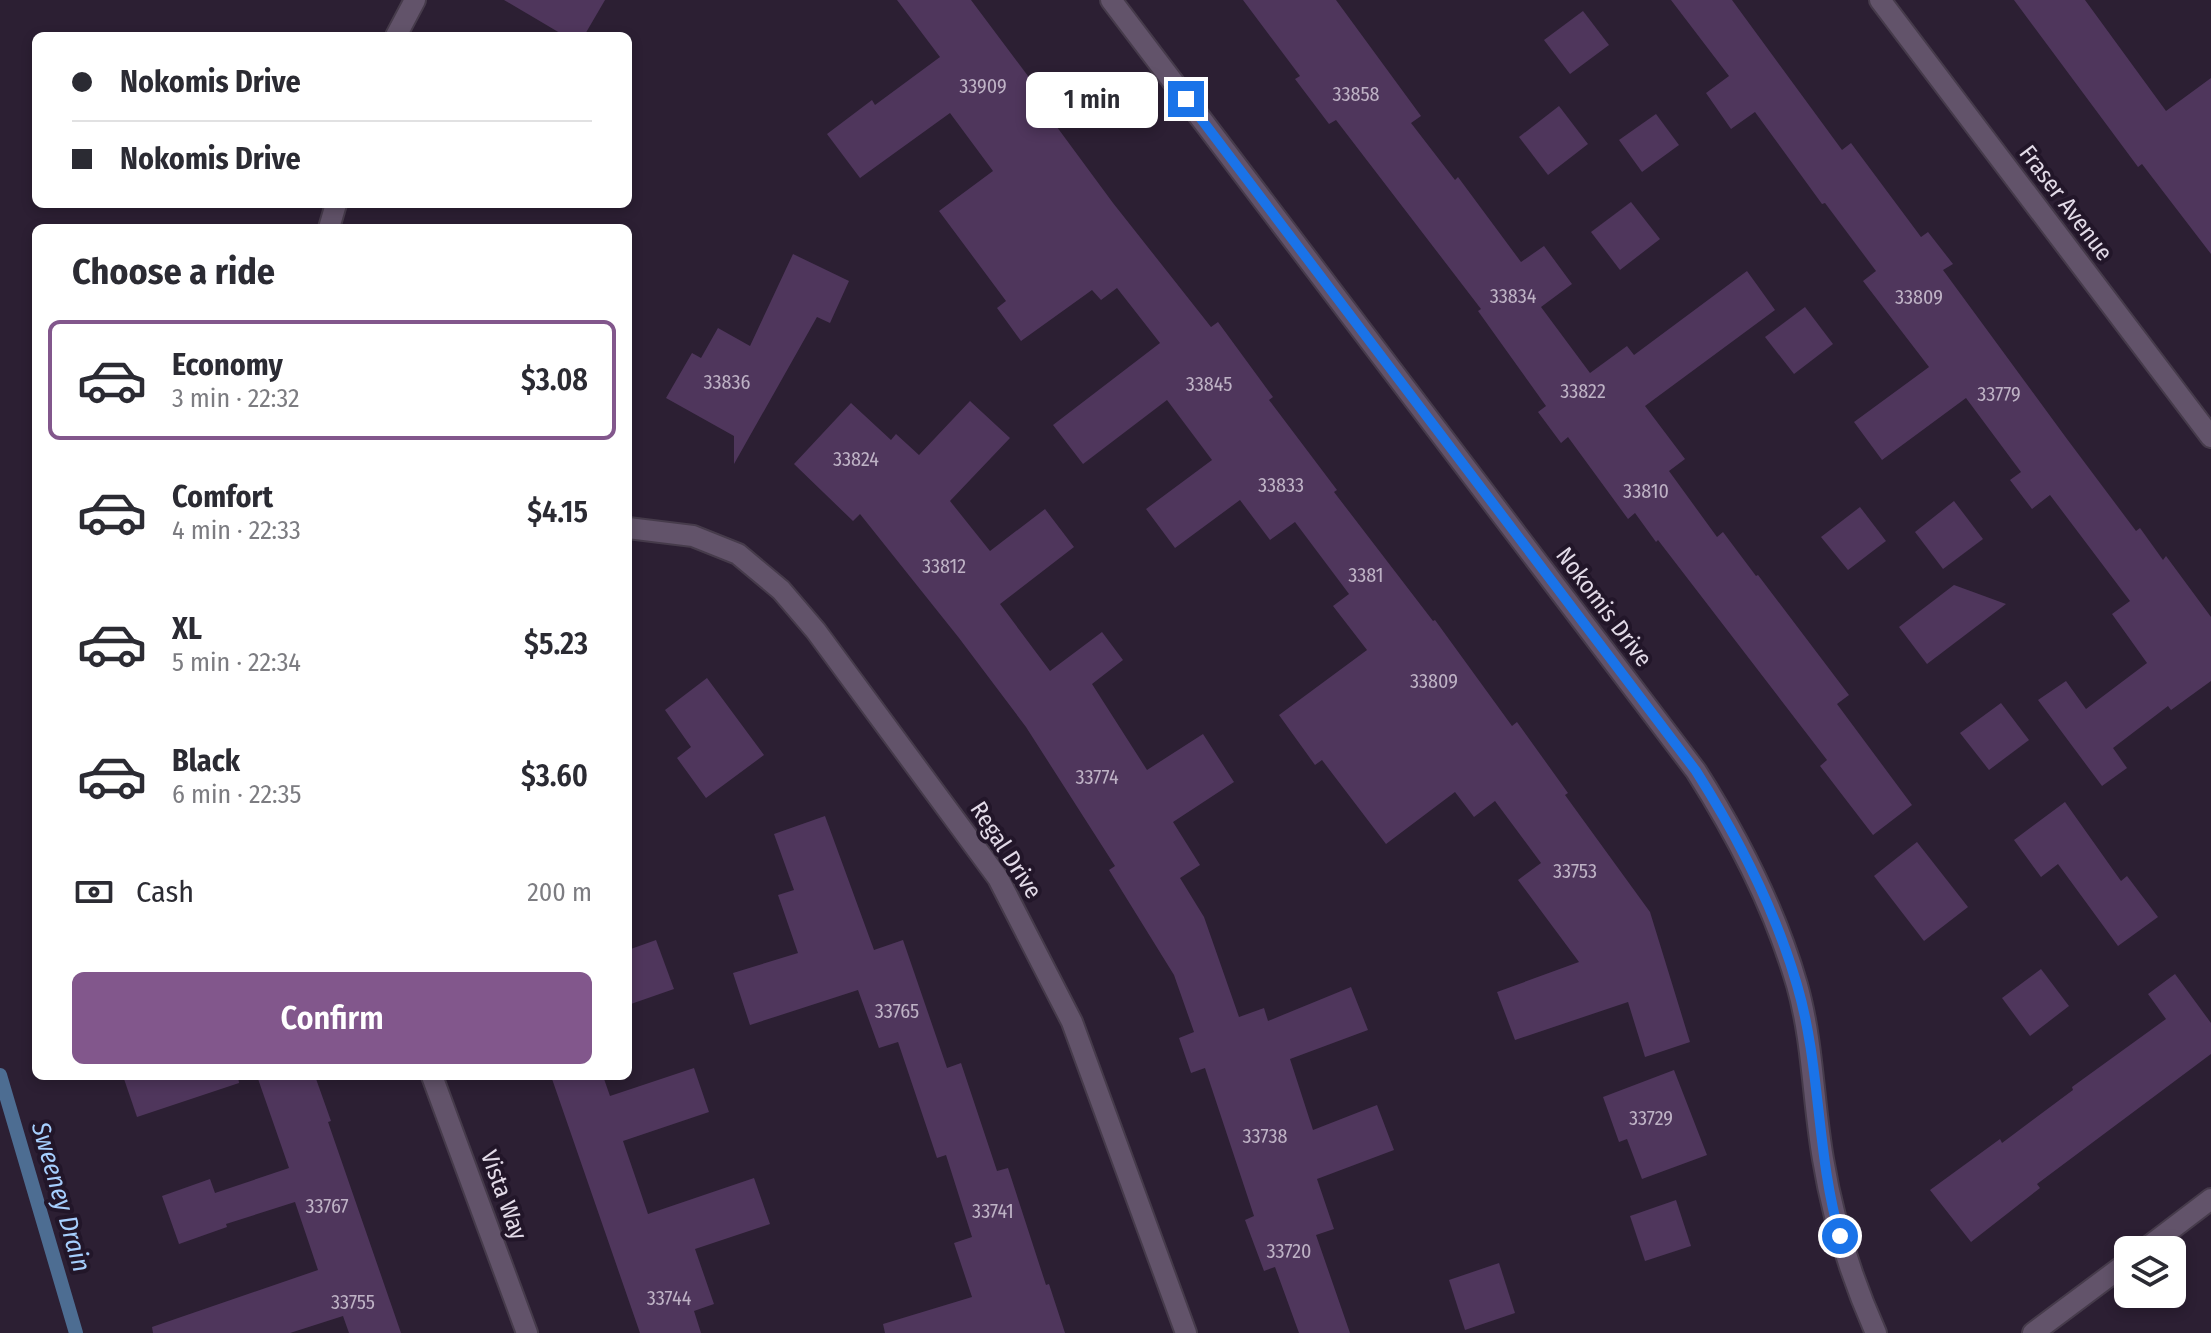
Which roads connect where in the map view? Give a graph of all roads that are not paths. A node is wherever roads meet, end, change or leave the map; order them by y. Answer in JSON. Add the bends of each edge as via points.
{"nodes":[{"id":1,"x":415,"y":0,"type":"edge"},
{"id":2,"x":1111,"y":0,"type":"edge"},
{"id":3,"x":1880,"y":0,"type":"edge"},
{"id":4,"x":398,"y":32,"type":"edge"},
{"id":5,"x":2211,"y":437,"type":"edge"},
{"id":6,"x":632,"y":528,"type":"edge"},
{"id":7,"x":433,"y":1080,"type":"edge"},
{"id":8,"x":2211,"y":1199,"type":"edge"},
{"id":9,"x":2162,"y":1236,"type":"edge"},
{"id":10,"x":2114,"y":1272,"type":"edge"},
{"id":11,"x":527,"y":1333,"type":"edge"},
{"id":12,"x":1186,"y":1333,"type":"edge"},
{"id":13,"x":1876,"y":1333,"type":"edge"},
{"id":14,"x":2033,"y":1333,"type":"edge"}],
"edges":[{"from":1,"to":4,"type":"street"},
{"from":2,"to":13,"type":"street","name":"Nokomis Drive","via":[[1696,771],[1726,818],[1767,901],[1797,986],[1833,1211],[1855,1286]]},
{"from":3,"to":5,"type":"street","name":"Fraser Avenue"},
{"from":6,"to":12,"type":"street","name":"Regal Drive","via":[[693,536],[738,554],[781,590],[998,878],[1072,1022]]},
{"from":7,"to":11,"type":"street","name":"Vista Way"},
{"from":8,"to":9,"type":"street"},
{"from":10,"to":14,"type":"street"}]}
